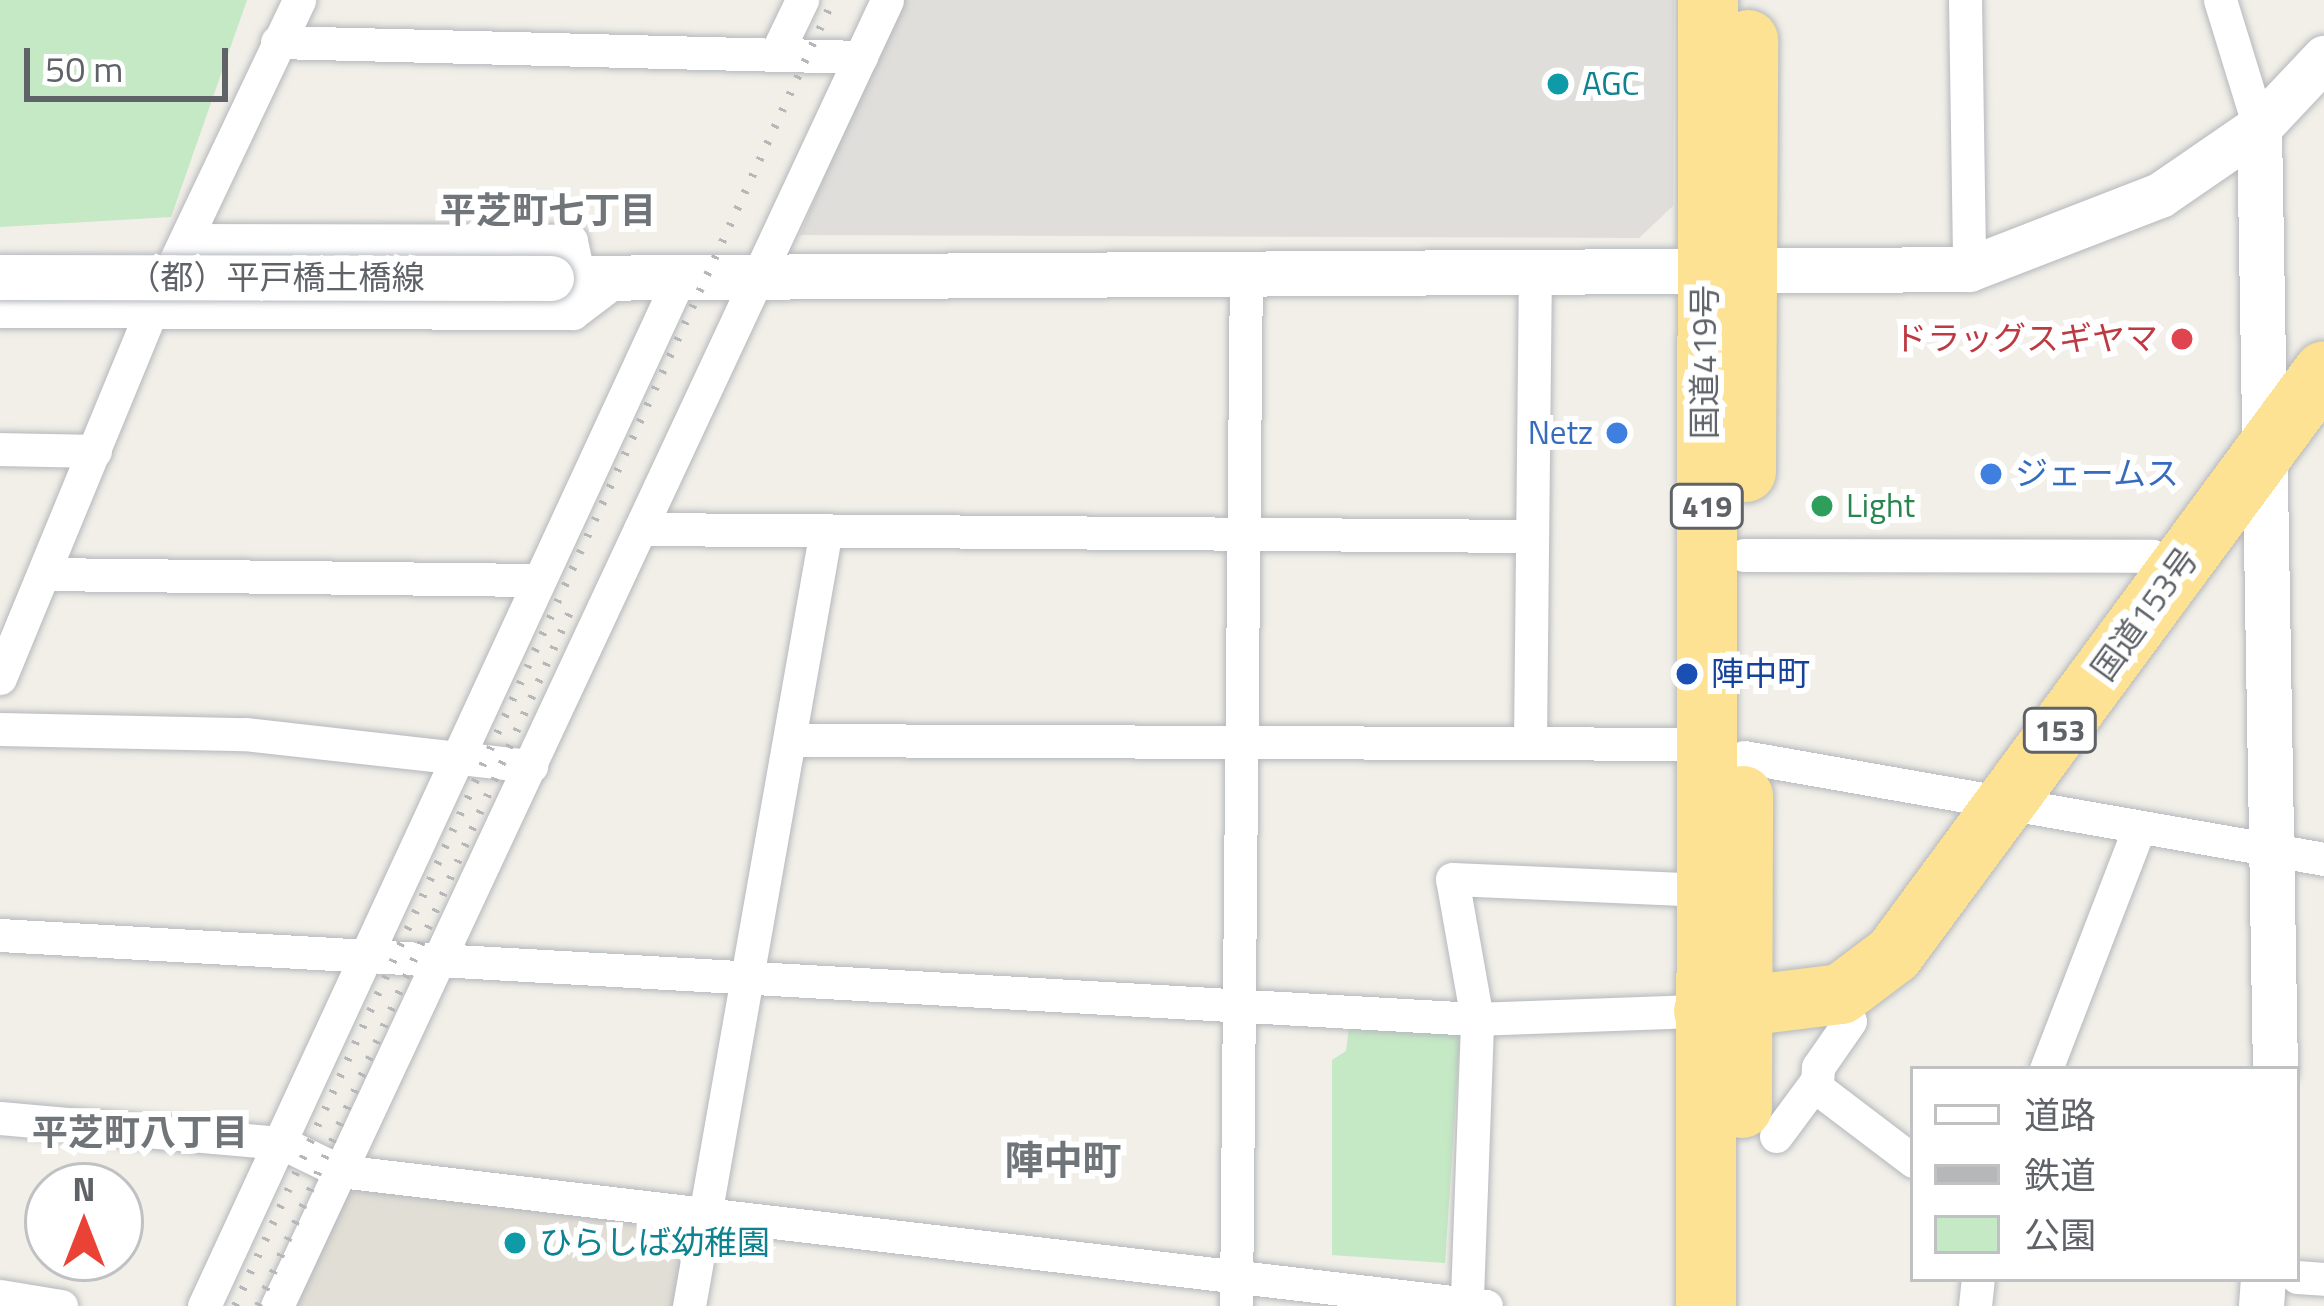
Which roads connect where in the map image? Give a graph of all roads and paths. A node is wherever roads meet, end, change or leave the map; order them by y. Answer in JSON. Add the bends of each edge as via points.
{"nodes":[{"id":1,"x":299,"y":0,"type":"edge"},
{"id":2,"x":802,"y":0,"type":"edge"},
{"id":3,"x":887,"y":0,"type":"edge"},
{"id":4,"x":1708,"y":0,"type":"edge"},
{"id":5,"x":1747,"y":0,"type":"edge"},
{"id":6,"x":1965,"y":0,"type":"edge"},
{"id":7,"x":2219,"y":0,"type":"edge"},
{"id":8,"x":277,"y":42,"type":"junction"},
{"id":9,"x":777,"y":52,"type":"junction"},
{"id":10,"x":861,"y":57,"type":"junction"},
{"id":11,"x":2324,"y":58,"type":"edge"},
{"id":12,"x":2259,"y":127,"type":"junction"},
{"id":13,"x":188,"y":240,"type":"junction"},
{"id":14,"x":1969,"y":269,"type":"junction"},
{"id":15,"x":1246,"y":271,"type":"junction"},
{"id":16,"x":1535,"y":271,"type":"junction"},
{"id":17,"x":1727,"y":275,"type":"junction"},
{"id":18,"x":0,"y":277,"type":"edge"},
{"id":19,"x":583,"y":279,"type":"junction"},
{"id":20,"x":679,"y":279,"type":"junction"},
{"id":21,"x":748,"y":279,"type":"junction"},
{"id":22,"x":152,"y":310,"type":"junction"},
{"id":23,"x":0,"y":311,"type":"edge"},
{"id":24,"x":2324,"y":371,"type":"edge"},
{"id":25,"x":0,"y":449,"type":"edge"},
{"id":26,"x":95,"y":451,"type":"junction"},
{"id":27,"x":2266,"y":452,"type":"junction"},
{"id":28,"x":640,"y":529,"type":"junction"},
{"id":29,"x":826,"y":530,"type":"junction"},
{"id":30,"x":1245,"y":535,"type":"junction"},
{"id":31,"x":1529,"y":536,"type":"junction"},
{"id":32,"x":1744,"y":555,"type":"junction"},
{"id":33,"x":2180,"y":565,"type":"junction"},
{"id":34,"x":44,"y":574,"type":"junction"},
{"id":35,"x":532,"y":580,"type":"junction"},
{"id":36,"x":0,"y":678,"type":"edge"},
{"id":37,"x":0,"y":729,"type":"edge"},
{"id":38,"x":790,"y":740,"type":"junction"},
{"id":39,"x":1531,"y":742,"type":"junction"},
{"id":40,"x":1239,"y":743,"type":"junction"},
{"id":41,"x":1723,"y":751,"type":"junction"},
{"id":42,"x":454,"y":757,"type":"junction"},
{"id":43,"x":531,"y":766,"type":"junction"},
{"id":44,"x":2003,"y":808,"type":"junction"},
{"id":45,"x":2137,"y":833,"type":"junction"},
{"id":46,"x":2277,"y":859,"type":"junction"},
{"id":47,"x":2324,"y":859,"type":"edge"},
{"id":48,"x":1701,"y":890,"type":"junction"},
{"id":49,"x":0,"y":935,"type":"edge"},
{"id":50,"x":369,"y":958,"type":"junction"},
{"id":51,"x":438,"y":967,"type":"junction"},
{"id":52,"x":744,"y":982,"type":"junction"},
{"id":53,"x":1840,"y":994,"type":"junction"},
{"id":54,"x":1239,"y":1006,"type":"junction"},
{"id":55,"x":1721,"y":1010,"type":"junction"},
{"id":56,"x":1477,"y":1019,"type":"junction"},
{"id":57,"x":2047,"y":1066,"type":"edge"},
{"id":58,"x":2275,"y":1066,"type":"edge"},
{"id":59,"x":1816,"y":1082,"type":"junction"},
{"id":60,"x":0,"y":1118,"type":"edge"},
{"id":61,"x":1776,"y":1136,"type":"dead end"},
{"id":62,"x":282,"y":1143,"type":"junction"},
{"id":63,"x":1910,"y":1159,"type":"edge"},
{"id":64,"x":340,"y":1171,"type":"junction"},
{"id":65,"x":705,"y":1214,"type":"junction"},
{"id":66,"x":1236,"y":1268,"type":"junction"},
{"id":67,"x":0,"y":1296,"type":"edge"},
{"id":68,"x":1476,"y":1302,"type":"edge"},
{"id":69,"x":62,"y":1306,"type":"edge"},
{"id":70,"x":204,"y":1306,"type":"edge"},
{"id":71,"x":277,"y":1306,"type":"edge"},
{"id":72,"x":689,"y":1306,"type":"edge"},
{"id":73,"x":1236,"y":1306,"type":"edge"},
{"id":74,"x":1706,"y":1306,"type":"edge"},
{"id":75,"x":1739,"y":1306,"type":"edge"}],
"edges":[{"from":1,"to":8,"type":"street"},
{"from":2,"to":9,"type":"street"},
{"from":3,"to":10,"type":"street"},
{"from":4,"to":17,"type":"highway","name":"国道419号","number":"419"},
{"from":5,"to":17,"type":"highway","name":"国道419号","number":"419"},
{"from":6,"to":14,"type":"street"},
{"from":7,"to":12,"type":"street"},
{"from":8,"to":9,"type":"street"},
{"from":8,"to":13,"type":"street"},
{"from":9,"to":10,"type":"street"},
{"from":10,"to":21,"type":"street"},
{"from":11,"to":12,"type":"street","name":"（都）平戸橋土橋線"},
{"from":12,"to":14,"type":"street","name":"（都）平戸橋土橋線","via":[[2088,231]]},
{"from":12,"to":27,"type":"street"},
{"from":13,"to":19,"type":"street","via":[[572,242]]},
{"from":13,"to":22,"type":"street"},
{"from":14,"to":17,"type":"street","name":"（都）平戸橋土橋線"},
{"from":15,"to":16,"type":"street","name":"（都）平戸橋土橋線"},
{"from":15,"to":21,"type":"street","name":"（都）平戸橋土橋線"},
{"from":15,"to":30,"type":"street"},
{"from":16,"to":17,"type":"street","name":"（都）平戸橋土橋線"},
{"from":16,"to":31,"type":"street"},
{"from":17,"to":32,"type":"highway","name":"国道419号","number":"419"},
{"from":17,"to":41,"type":"highway","name":"国道419号","number":"419"},
{"from":18,"to":19,"type":"street","name":"（都）平戸橋土橋線","bridge":true},
{"from":19,"to":20,"type":"street","name":"（都）平戸橋土橋線"},
{"from":19,"to":22,"type":"street","via":[[573,313]]},
{"from":20,"to":21,"type":"street","name":"（都）平戸橋土橋線"},
{"from":20,"to":35,"type":"street"},
{"from":21,"to":28,"type":"street"},
{"from":22,"to":23,"type":"street"},
{"from":22,"to":26,"type":"street"},
{"from":24,"to":27,"type":"highway","name":"国道153号","number":"153"},
{"from":25,"to":26,"type":"street"},
{"from":26,"to":34,"type":"street"},
{"from":27,"to":33,"type":"highway","name":"国道153号","number":"153"},
{"from":27,"to":46,"type":"street"},
{"from":28,"to":29,"type":"street"},
{"from":28,"to":43,"type":"street"},
{"from":29,"to":30,"type":"street"},
{"from":29,"to":38,"type":"street"},
{"from":30,"to":31,"type":"street"},
{"from":30,"to":40,"type":"street"},
{"from":31,"to":39,"type":"street"},
{"from":32,"to":33,"type":"street"},
{"from":32,"to":41,"type":"highway","name":"国道419号","number":"419"},
{"from":33,"to":44,"type":"highway","name":"国道153号","number":"153"},
{"from":34,"to":35,"type":"street"},
{"from":34,"to":36,"type":"street"},
{"from":35,"to":42,"type":"street"},
{"from":37,"to":42,"type":"street","via":[[245,734]]},
{"from":38,"to":40,"type":"street"},
{"from":38,"to":52,"type":"street"},
{"from":39,"to":40,"type":"street"},
{"from":39,"to":41,"type":"street"},
{"from":40,"to":54,"type":"street"},
{"from":41,"to":44,"type":"street"},
{"from":41,"to":48,"type":"highway","name":"国道419号","number":"419"},
{"from":41,"to":55,"type":"highway","name":"国道419号","number":"419"},
{"from":42,"to":43,"type":"street"},
{"from":42,"to":50,"type":"street"},
{"from":43,"to":51,"type":"street"},
{"from":44,"to":45,"type":"street"},
{"from":44,"to":53,"type":"highway","name":"国道153号","number":"153","via":[[1894,954]]},
{"from":45,"to":46,"type":"street"},
{"from":45,"to":57,"type":"street"},
{"from":46,"to":47,"type":"street"},
{"from":46,"to":58,"type":"street"},
{"from":48,"to":55,"type":"highway","name":"国道419号","number":"419"},
{"from":48,"to":56,"type":"street","via":[[1452,879]]},
{"from":49,"to":50,"type":"street"},
{"from":50,"to":51,"type":"street"},
{"from":50,"to":62,"type":"street"},
{"from":51,"to":52,"type":"street"},
{"from":51,"to":64,"type":"street"},
{"from":52,"to":54,"type":"street"},
{"from":52,"to":65,"type":"street"},
{"from":53,"to":55,"type":"highway","name":"国道153号","number":"153"},
{"from":53,"to":59,"type":"street","via":[[1850,1021]]},
{"from":54,"to":56,"type":"street"},
{"from":54,"to":66,"type":"street"},
{"from":55,"to":56,"type":"street"},
{"from":55,"to":74,"type":"highway"},
{"from":55,"to":75,"type":"highway"},
{"from":56,"to":68,"type":"street"},
{"from":59,"to":61,"type":"street"},
{"from":59,"to":63,"type":"street"},
{"from":60,"to":62,"type":"street"},
{"from":62,"to":64,"type":"street"},
{"from":62,"to":70,"type":"street"},
{"from":64,"to":65,"type":"street"},
{"from":64,"to":71,"type":"street"},
{"from":65,"to":66,"type":"street"},
{"from":65,"to":72,"type":"street"},
{"from":66,"to":68,"type":"street"},
{"from":66,"to":73,"type":"street"},
{"from":67,"to":69,"type":"street"}]}
